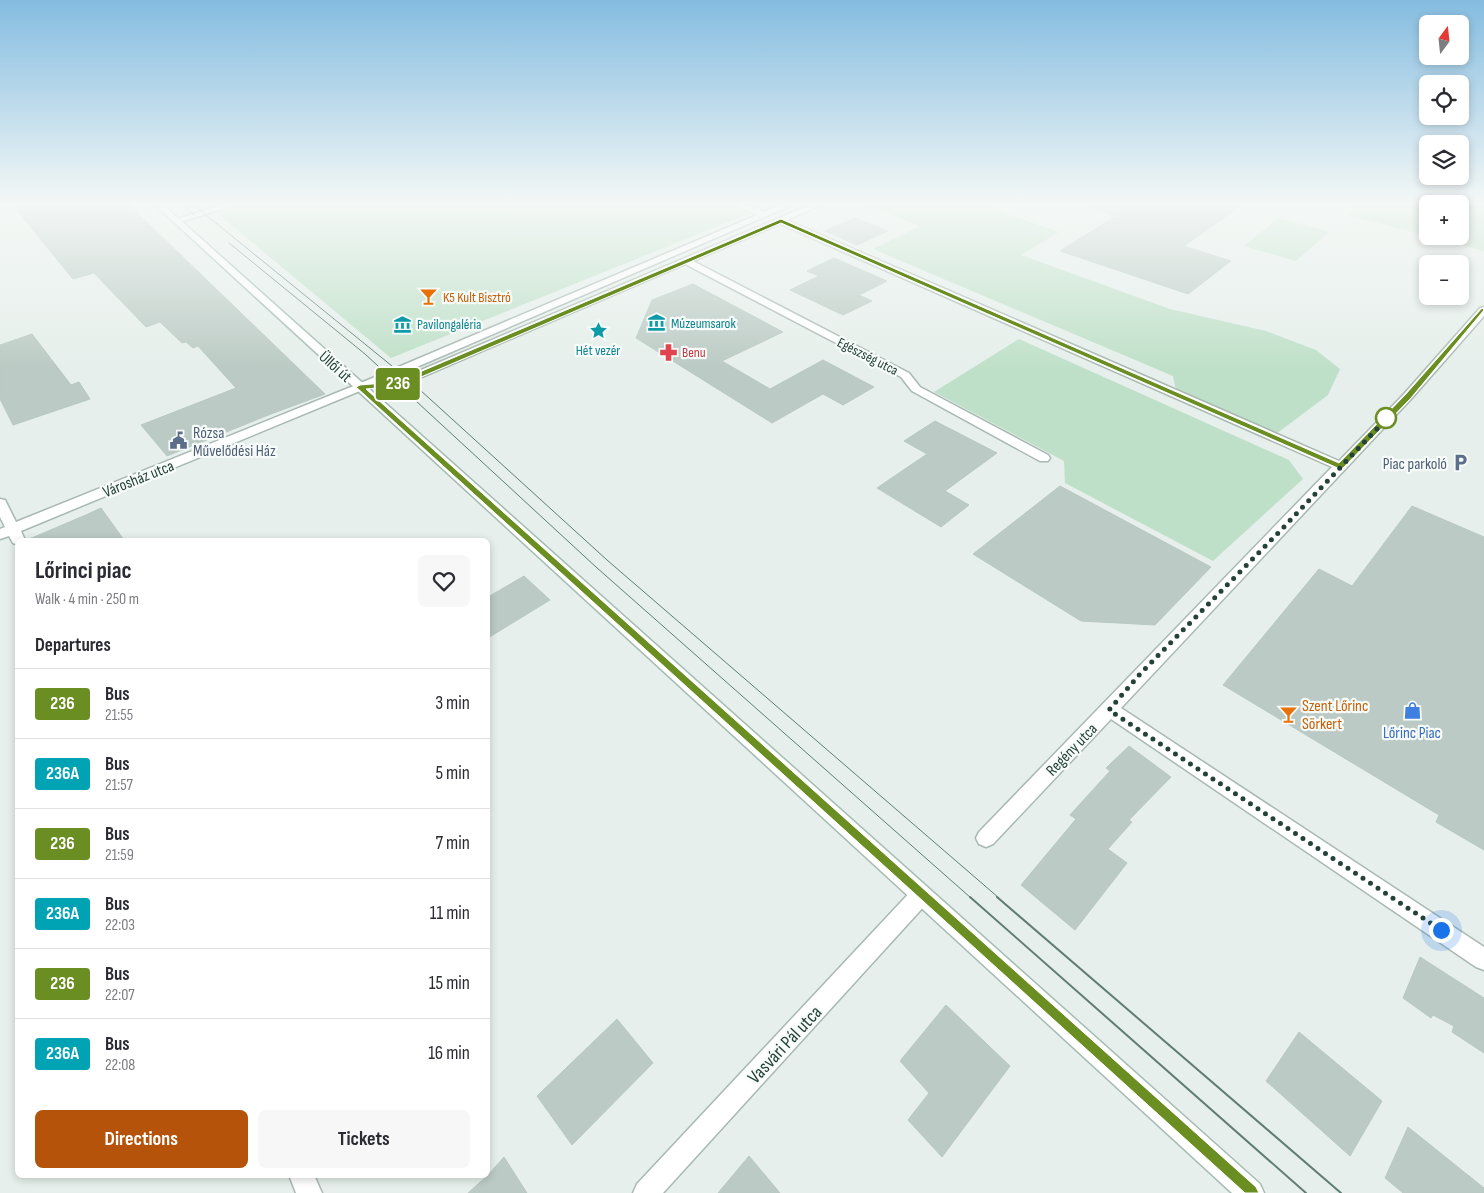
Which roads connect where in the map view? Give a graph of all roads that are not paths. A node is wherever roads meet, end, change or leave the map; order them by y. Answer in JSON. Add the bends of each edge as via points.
{"nodes":[{"id":1,"x":218,"y":258,"type":"edge"},
{"id":2,"x":663,"y":258,"type":"edge"},
{"id":3,"x":694,"y":258,"type":"edge"},
{"id":4,"x":865,"y":258,"type":"edge"},
{"id":5,"x":686,"y":261,"type":"junction"},
{"id":6,"x":1484,"y":310,"type":"edge"},
{"id":7,"x":490,"y":331,"type":"junction"},
{"id":8,"x":502,"y":339,"type":"junction"},
{"id":9,"x":360,"y":387,"type":"junction"},
{"id":10,"x":1044,"y":458,"type":"dead end"},
{"id":11,"x":1340,"y":466,"type":"junction"},
{"id":12,"x":0,"y":503,"type":"edge"},
{"id":13,"x":10,"y":534,"type":"edge"},
{"id":14,"x":1109,"y":710,"type":"junction"},
{"id":15,"x":986,"y":838,"type":"dead end"},
{"id":16,"x":921,"y":895,"type":"junction"},
{"id":17,"x":1484,"y":959,"type":"edge"},
{"id":18,"x":302,"y":1178,"type":"edge"},
{"id":19,"x":309,"y":1193,"type":"edge"},
{"id":20,"x":646,"y":1193,"type":"edge"},
{"id":21,"x":1251,"y":1193,"type":"edge"}],
"edges":[{"from":1,"to":9,"type":"street","name":"Üllői út"},
{"from":2,"to":7,"type":"street","name":"Városház utca"},
{"from":3,"to":5,"type":"street"},
{"from":4,"to":11,"type":"street"},
{"from":5,"to":8,"type":"street"},
{"from":5,"to":10,"type":"street","name":"Egészség utca","via":[[905,375],[916,389]]},
{"from":6,"to":11,"type":"street","name":"Regény utca"},
{"from":7,"to":8,"type":"street"},
{"from":7,"to":9,"type":"street","name":"Városház utca"},
{"from":8,"to":9,"type":"street","via":[[397,384]]},
{"from":9,"to":13,"type":"street","name":"Városház utca"},
{"from":9,"to":16,"type":"street","name":"Üllői út"},
{"from":11,"to":14,"type":"street","name":"Regény utca"},
{"from":12,"to":13,"type":"street"},
{"from":14,"to":15,"type":"street","name":"Regény utca"},
{"from":14,"to":17,"type":"street"},
{"from":16,"to":20,"type":"street","name":"Vasvári Pál utca"},
{"from":16,"to":21,"type":"street","name":"Üllői út"},
{"from":18,"to":19,"type":"street"}]}
